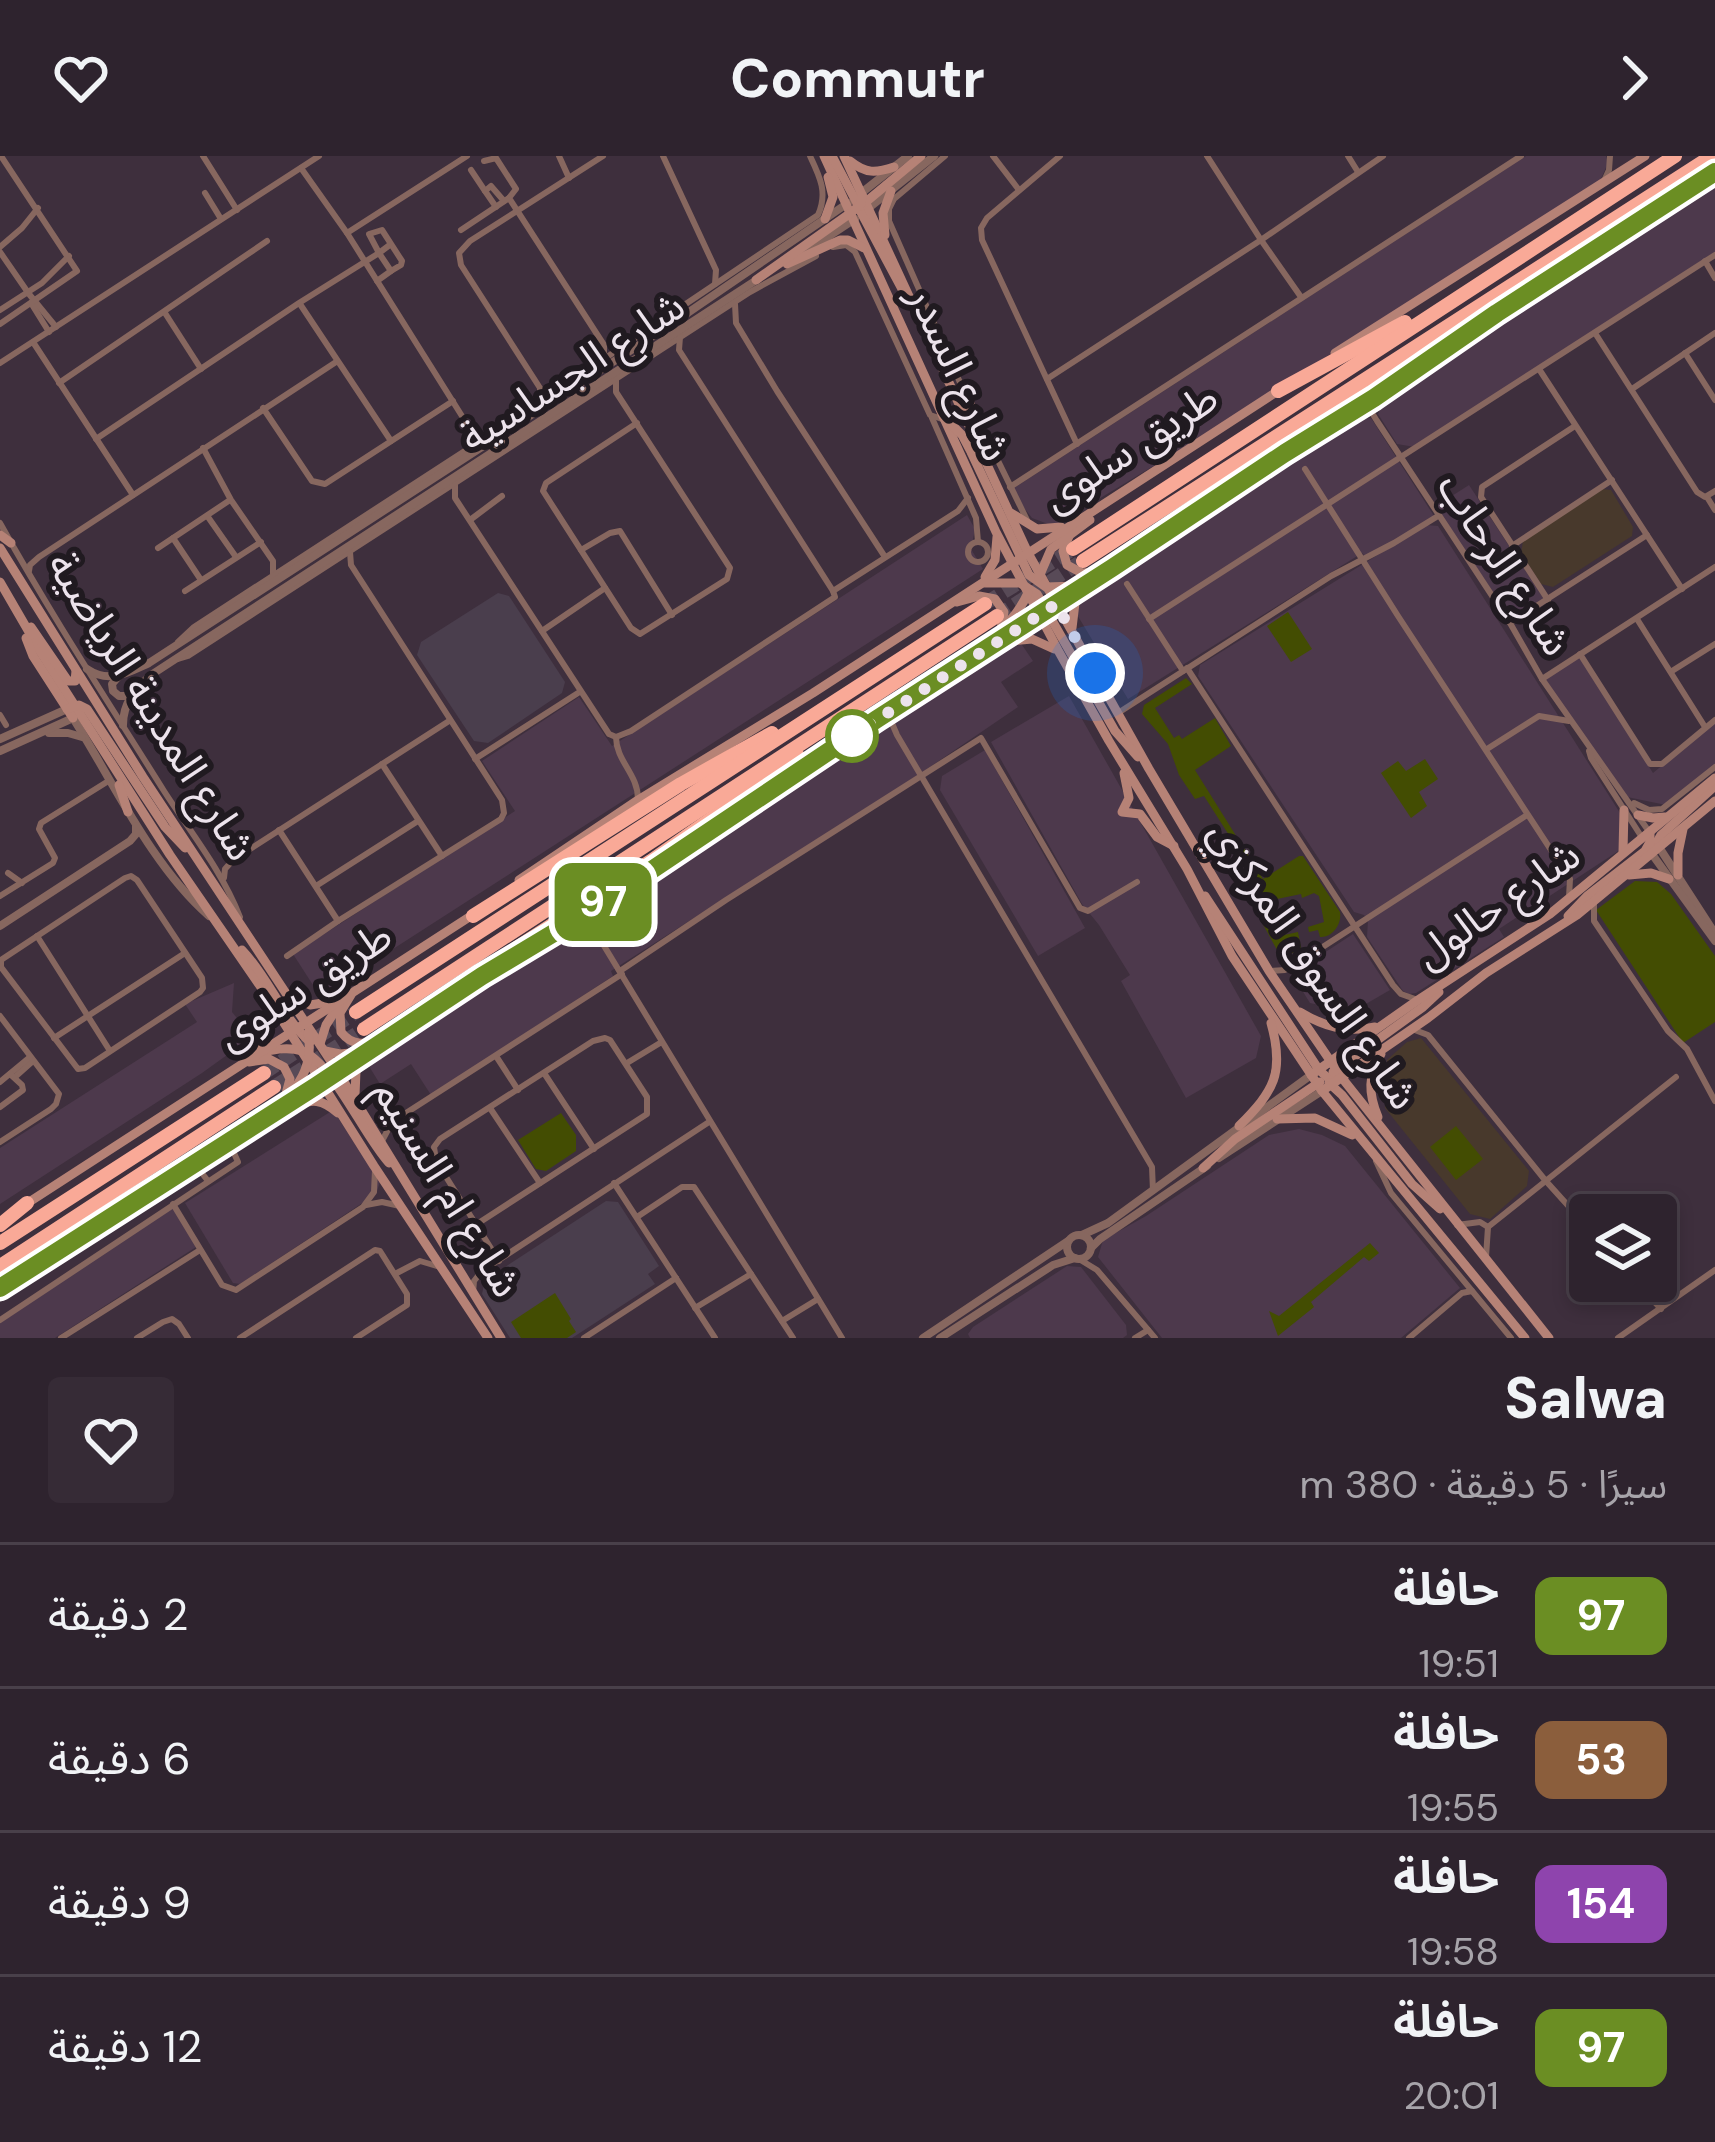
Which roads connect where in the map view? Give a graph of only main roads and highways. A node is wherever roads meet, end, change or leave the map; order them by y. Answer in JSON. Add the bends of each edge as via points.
{"nodes":[{"id":1,"x":821,"y":156,"type":"edge"},
{"id":2,"x":844,"y":156,"type":"edge"},
{"id":3,"x":1645,"y":156,"type":"edge"},
{"id":4,"x":1675,"y":156,"type":"edge"},
{"id":5,"x":1712,"y":156,"type":"edge"},
{"id":6,"x":921,"y":161,"type":"edge"},
{"id":7,"x":895,"y":167,"type":"road end"},
{"id":8,"x":1715,"y":172,"type":"edge"},
{"id":9,"x":891,"y":191,"type":"road end"},
{"id":10,"x":858,"y":207,"type":"junction"},
{"id":11,"x":825,"y":219,"type":"road end"},
{"id":12,"x":868,"y":250,"type":"junction"},
{"id":13,"x":890,"y":252,"type":"junction"},
{"id":14,"x":787,"y":264,"type":"road end"},
{"id":15,"x":752,"y":285,"type":"road end"},
{"id":16,"x":1510,"y":286,"type":"junction"},
{"id":17,"x":1453,"y":300,"type":"junction"},
{"id":18,"x":891,"y":301,"type":"junction"},
{"id":19,"x":916,"y":309,"type":"junction"},
{"id":20,"x":888,"y":323,"type":"road end"},
{"id":21,"x":942,"y":364,"type":"junction"},
{"id":22,"x":962,"y":386,"type":"road end"},
{"id":23,"x":1278,"y":391,"type":"junction"},
{"id":24,"x":970,"y":403,"type":"road end"},
{"id":25,"x":945,"y":420,"type":"junction"},
{"id":26,"x":976,"y":441,"type":"junction"},
{"id":27,"x":1285,"y":453,"type":"junction"},
{"id":28,"x":1007,"y":509,"type":"junction"},
{"id":29,"x":1074,"y":527,"type":"junction"},
{"id":30,"x":996,"y":532,"type":"junction"},
{"id":31,"x":0,"y":536,"type":"edge"},
{"id":32,"x":5,"y":545,"type":"edge"},
{"id":33,"x":1020,"y":558,"type":"junction"},
{"id":34,"x":1126,"y":559,"type":"junction"},
{"id":35,"x":1112,"y":568,"type":"junction"},
{"id":36,"x":0,"y":582,"type":"edge"},
{"id":37,"x":1088,"y":583,"type":"junction"},
{"id":38,"x":980,"y":584,"type":"junction"},
{"id":39,"x":1034,"y":585,"type":"junction"},
{"id":40,"x":4,"y":596,"type":"edge"},
{"id":41,"x":949,"y":604,"type":"junction"},
{"id":42,"x":986,"y":604,"type":"tunnel mouth"},
{"id":43,"x":15,"y":609,"type":"junction"},
{"id":44,"x":1048,"y":610,"type":"junction"},
{"id":45,"x":998,"y":616,"type":"tunnel mouth"},
{"id":46,"x":22,"y":621,"type":"junction"},
{"id":47,"x":1073,"y":634,"type":"junction"},
{"id":48,"x":997,"y":639,"type":"junction"},
{"id":49,"x":1059,"y":652,"type":"junction"},
{"id":50,"x":82,"y":673,"type":"junction"},
{"id":51,"x":836,"y":702,"type":"junction"},
{"id":52,"x":76,"y":711,"type":"junction"},
{"id":53,"x":844,"y":718,"type":"junction"},
{"id":54,"x":1108,"y":741,"type":"junction"},
{"id":55,"x":107,"y":758,"type":"junction"},
{"id":56,"x":1149,"y":769,"type":"junction"},
{"id":57,"x":143,"y":777,"type":"junction"},
{"id":58,"x":1715,"y":782,"type":"edge"},
{"id":59,"x":170,"y":801,"type":"road end"},
{"id":60,"x":1715,"y":801,"type":"edge"},
{"id":61,"x":1626,"y":805,"type":"road end"},
{"id":62,"x":128,"y":812,"type":"road end"},
{"id":63,"x":1675,"y":812,"type":"junction"},
{"id":64,"x":1638,"y":814,"type":"road end"},
{"id":65,"x":1683,"y":829,"type":"junction"},
{"id":66,"x":1651,"y":844,"type":"junction"},
{"id":67,"x":1174,"y":846,"type":"junction"},
{"id":68,"x":1622,"y":856,"type":"junction"},
{"id":69,"x":206,"y":862,"type":"junction"},
{"id":70,"x":1186,"y":868,"type":"junction"},
{"id":71,"x":1629,"y":874,"type":"junction"},
{"id":72,"x":473,"y":916,"type":"junction"},
{"id":73,"x":1558,"y":927,"type":"junction"},
{"id":74,"x":229,"y":938,"type":"junction"},
{"id":75,"x":1456,"y":975,"type":"junction"},
{"id":76,"x":482,"y":976,"type":"junction"},
{"id":77,"x":350,"y":993,"type":"junction"},
{"id":78,"x":288,"y":994,"type":"junction"},
{"id":79,"x":267,"y":996,"type":"junction"},
{"id":80,"x":1294,"y":1008,"type":"junction"},
{"id":81,"x":356,"y":1012,"type":"tunnel mouth"},
{"id":82,"x":1268,"y":1012,"type":"junction"},
{"id":83,"x":415,"y":1021,"type":"junction"},
{"id":84,"x":1386,"y":1023,"type":"junction"},
{"id":85,"x":298,"y":1027,"type":"junction"},
{"id":86,"x":364,"y":1029,"type":"tunnel mouth"},
{"id":87,"x":398,"y":1032,"type":"junction"},
{"id":88,"x":372,"y":1048,"type":"junction"},
{"id":89,"x":1384,"y":1049,"type":"junction"},
{"id":90,"x":314,"y":1051,"type":"junction"},
{"id":91,"x":256,"y":1055,"type":"junction"},
{"id":92,"x":239,"y":1066,"type":"junction"},
{"id":93,"x":264,"y":1073,"type":"tunnel mouth"},
{"id":94,"x":330,"y":1077,"type":"junction"},
{"id":95,"x":1326,"y":1077,"type":"junction"},
{"id":96,"x":279,"y":1093,"type":"junction"},
{"id":97,"x":356,"y":1100,"type":"junction"},
{"id":98,"x":1277,"y":1119,"type":"road end"},
{"id":99,"x":347,"y":1120,"type":"junction"},
{"id":100,"x":1239,"y":1126,"type":"road end"},
{"id":101,"x":252,"y":1128,"type":"junction"},
{"id":102,"x":1384,"y":1130,"type":"junction"},
{"id":103,"x":1361,"y":1140,"type":"junction"},
{"id":104,"x":1203,"y":1168,"type":"road end"},
{"id":105,"x":398,"y":1170,"type":"junction"},
{"id":106,"x":154,"y":1189,"type":"junction"},
{"id":107,"x":27,"y":1203,"type":"joint"},
{"id":108,"x":0,"y":1222,"type":"edge"},
{"id":109,"x":1455,"y":1222,"type":"junction"},
{"id":110,"x":0,"y":1243,"type":"edge"},
{"id":111,"x":51,"y":1256,"type":"joint"},
{"id":112,"x":0,"y":1266,"type":"edge"},
{"id":113,"x":0,"y":1286,"type":"edge"},
{"id":114,"x":488,"y":1338,"type":"edge"},
{"id":115,"x":501,"y":1338,"type":"edge"},
{"id":116,"x":1525,"y":1338,"type":"edge"},
{"id":117,"x":1549,"y":1338,"type":"edge"}],
"edges":[{"from":1,"to":10,"type":"main road","name":"شارع السدر"},
{"from":1,"to":11,"type":"main road","via":[[832,190]]},
{"from":2,"to":7,"type":"main road","via":[[868,172]]},
{"from":2,"to":10,"type":"main road","name":"شارع السدر"},
{"from":3,"to":23,"type":"main road","name":"طريق سلوى"},
{"from":4,"to":17,"type":"highway","name":"طريق سلوى"},
{"from":5,"to":16,"type":"highway","name":"طريق سلوى"},
{"from":6,"to":10,"type":"main road"},
{"from":8,"to":27,"type":"main road"},
{"from":9,"to":13,"type":"main road","via":[[883,213]]},
{"from":10,"to":12,"type":"main road","name":"شارع السدر"},
{"from":10,"to":13,"type":"main road","name":"شارع السدر"},
{"from":10,"to":15,"type":"main road"},
{"from":10,"to":19,"type":"main road"},
{"from":12,"to":14,"type":"main road","via":[[840,240]]},
{"from":12,"to":18,"type":"main road","name":"شارع السدر"},
{"from":13,"to":19,"type":"main road","name":"شارع السدر"},
{"from":16,"to":17,"type":"highway","name":"طريق سلوى","via":[[1078,555]]},
{"from":16,"to":27,"type":"highway"},
{"from":17,"to":23,"type":"highway"},
{"from":18,"to":20,"type":"main road"},
{"from":18,"to":25,"type":"main road","name":"شارع السدر"},
{"from":19,"to":21,"type":"main road","name":"شارع السدر"},
{"from":21,"to":22,"type":"main road"},
{"from":21,"to":26,"type":"main road","name":"شارع السدر"},
{"from":23,"to":29,"type":"main road","name":"طريق سلوى"},
{"from":24,"to":26,"type":"main road"},
{"from":25,"to":30,"type":"main road","name":"شارع السدر"},
{"from":25,"to":33,"type":"main road","via":[[962,435]]},
{"from":26,"to":28,"type":"main road","name":"شارع السدر"},
{"from":27,"to":34,"type":"main road"},
{"from":28,"to":29,"type":"main road","via":[[1032,527]]},
{"from":28,"to":33,"type":"main road","name":"شارع السدر"},
{"from":29,"to":33,"type":"main road","name":"طريق سلوى"},
{"from":29,"to":35,"type":"main road","via":[[1063,551],[1070,568]]},
{"from":29,"to":39,"type":"main road","via":[[1048,553]]},
{"from":30,"to":33,"type":"main road","name":"شارع السدر"},
{"from":30,"to":38,"type":"main road","via":[[995,560]]},
{"from":31,"to":32,"type":"main road"},
{"from":32,"to":50,"type":"main road","name":"شارع المدينة الرياضية"},
{"from":33,"to":38,"type":"main road","name":"طريق سلوى"},
{"from":33,"to":39,"type":"main road","name":"شارع السدر"},
{"from":33,"to":39,"type":"main road","name":"شارع السدر"},
{"from":34,"to":35,"type":"main road"},
{"from":34,"to":47,"type":"main road","via":[[1077,599]]},
{"from":35,"to":37,"type":"main road"},
{"from":36,"to":40,"type":"main road","name":"شارع المدينة الرياضية"},
{"from":37,"to":39,"type":"main road"},
{"from":37,"to":44,"type":"main road"},
{"from":38,"to":39,"type":"main road"},
{"from":38,"to":41,"type":"main road","name":"طريق سلوى"},
{"from":39,"to":44,"type":"main road","name":"شارع السدر"},
{"from":39,"to":44,"type":"main road","name":"شارع السدر"},
{"from":39,"to":48,"type":"main road"},
{"from":40,"to":43,"type":"main road","name":"شارع المدينة الرياضية"},
{"from":41,"to":48,"type":"main road","via":[[995,599],[1005,616]]},
{"from":41,"to":72,"type":"main road","name":"طريق سلوى","via":[[638,793]]},
{"from":42,"to":51,"type":"highway","name":"طريق سلوى"},
{"from":43,"to":46,"type":"main road","name":"شارع المدينة الرياضية"},
{"from":43,"to":50,"type":"main road","via":[[69,682]]},
{"from":44,"to":47,"type":"main road","name":"شارع السوق المركزي"},
{"from":44,"to":48,"type":"main road"},
{"from":44,"to":49,"type":"main road","name":"شارع السوق المركزي"},
{"from":44,"to":56,"type":"main road","via":[[1115,731]]},
{"from":45,"to":53,"type":"highway","name":"طريق سلوى"},
{"from":46,"to":52,"type":"main road","name":"شارع المدينة الرياضية"},
{"from":46,"to":52,"type":"main road","via":[[32,652]]},
{"from":47,"to":56,"type":"main road","name":"شارع السوق المركزي"},
{"from":48,"to":49,"type":"main road","via":[[1034,640]]},
{"from":48,"to":76,"type":"main road"},
{"from":49,"to":54,"type":"main road","name":"شارع السوق المركزي"},
{"from":50,"to":57,"type":"main road","name":"شارع المدينة الرياضية"},
{"from":51,"to":72,"type":"highway","via":[[681,784]]},
{"from":51,"to":81,"type":"highway","name":"طريق سلوى"},
{"from":52,"to":55,"type":"main road","name":"شارع المدينة الرياضية"},
{"from":52,"to":69,"type":"main road","via":[[165,827]]},
{"from":53,"to":76,"type":"highway","via":[[804,754]]},
{"from":53,"to":86,"type":"highway","name":"طريق سلوى"},
{"from":54,"to":67,"type":"main road","name":"شارع السوق المركزي"},
{"from":54,"to":67,"type":"main road","via":[[1130,792],[1122,812],[1140,814]]},
{"from":55,"to":62,"type":"main road"},
{"from":55,"to":74,"type":"main road","name":"شارع المدينة الرياضية"},
{"from":56,"to":80,"type":"main road","name":"شارع السوق المركزي"},
{"from":57,"to":59,"type":"main road"},
{"from":57,"to":69,"type":"main road","name":"شارع المدينة الرياضية"},
{"from":58,"to":63,"type":"main road","name":"شارع حالول","via":[[1693,790]]},
{"from":58,"to":66,"type":"main road"},
{"from":60,"to":65,"type":"main road","name":"شارع حالول"},
{"from":61,"to":68,"type":"main road"},
{"from":63,"to":64,"type":"main road"},
{"from":63,"to":66,"type":"main road","name":"شارع حالول"},
{"from":65,"to":66,"type":"main road","name":"شارع حالول"},
{"from":65,"to":71,"type":"main road","via":[[1674,877]]},
{"from":66,"to":68,"type":"main road","name":"شارع حالول"},
{"from":66,"to":71,"type":"main road","name":"شارع حالول"},
{"from":66,"to":73,"type":"main road"},
{"from":67,"to":70,"type":"main road","name":"شارع السوق المركزي"},
{"from":68,"to":75,"type":"main road","name":"شارع حالول"},
{"from":69,"to":78,"type":"main road","name":"شارع المدينة الرياضية"},
{"from":70,"to":82,"type":"main road","name":"شارع السوق المركزي"},
{"from":70,"to":95,"type":"main road"},
{"from":71,"to":73,"type":"main road","name":"شارع حالول"},
{"from":72,"to":77,"type":"main road","name":"طريق سلوى"},
{"from":73,"to":89,"type":"main road","name":"شارع حالول"},
{"from":74,"to":79,"type":"main road","name":"شارع المدينة الرياضية"},
{"from":74,"to":85,"type":"main road"},
{"from":75,"to":84,"type":"main road","name":"شارع حالول"},
{"from":75,"to":95,"type":"main road"},
{"from":76,"to":83,"type":"main road"},
{"from":77,"to":78,"type":"main road","via":[[316,1005]]},
{"from":77,"to":85,"type":"main road","name":"طريق سلوى"},
{"from":77,"to":87,"type":"main road","via":[[339,1017],[346,1039],[366,1044]]},
{"from":77,"to":90,"type":"main road"},
{"from":78,"to":85,"type":"main road","name":"شارع المدينة الرياضية"},
{"from":79,"to":85,"type":"main road","name":"شارع المدينة الرياضية"},
{"from":79,"to":91,"type":"main road","via":[[270,1030]]},
{"from":80,"to":84,"type":"main road","via":[[1337,1029]]},
{"from":80,"to":95,"type":"main road","name":"شارع السوق المركزي"},
{"from":82,"to":95,"type":"main road","name":"شارع السوق المركزي"},
{"from":82,"to":100,"type":"main road","via":[[1275,1078]]},
{"from":83,"to":87,"type":"main road"},
{"from":83,"to":97,"type":"main road","via":[[358,1066]]},
{"from":84,"to":95,"type":"main road","name":"شارع حالول"},
{"from":85,"to":90,"type":"main road","name":"شارع المدينة الرياضية"},
{"from":85,"to":90,"type":"main road","name":"شارع المدينة الرياضية"},
{"from":85,"to":91,"type":"main road","name":"طريق سلوى"},
{"from":87,"to":88,"type":"main road"},
{"from":88,"to":90,"type":"main road"},
{"from":88,"to":94,"type":"main road"},
{"from":89,"to":95,"type":"main road","name":"شارع حالول"},
{"from":89,"to":102,"type":"main road","via":[[1370,1083]]},
{"from":90,"to":91,"type":"main road"},
{"from":90,"to":94,"type":"main road","name":"شارع المدينة الرياضية"},
{"from":90,"to":94,"type":"main road","name":"شارع المدينة الرياضية"},
{"from":90,"to":96,"type":"main road","via":[[300,1083]]},
{"from":91,"to":92,"type":"main road","name":"طريق سلوى"},
{"from":92,"to":96,"type":"main road","via":[[282,1064],[290,1079]]},
{"from":92,"to":107,"type":"main road","name":"طريق سلوى"},
{"from":93,"to":110,"type":"highway","name":"طريق سلوى"},
{"from":94,"to":97,"type":"main road","name":"شارع ام السنيم"},
{"from":94,"to":99,"type":"main road","name":"شارع ام السنيم"},
{"from":94,"to":101,"type":"main road"},
{"from":94,"to":105,"type":"main road"},
{"from":95,"to":102,"type":"main road","name":"شارع السوق المركزي"},
{"from":95,"to":103,"type":"main road","name":"شارع السوق المركزي"},
{"from":95,"to":104,"type":"main road"},
{"from":95,"to":109,"type":"main road","via":[[1420,1193]]},
{"from":96,"to":106,"type":"main road"},
{"from":96,"to":112,"type":"highway","name":"طريق سلوى"},
{"from":97,"to":105,"type":"main road","name":"شارع ام السنيم"},
{"from":98,"to":103,"type":"main road","via":[[1315,1118]]},
{"from":99,"to":101,"type":"main road","via":[[311,1100]]},
{"from":99,"to":114,"type":"main road","name":"شارع ام السنيم"},
{"from":101,"to":106,"type":"main road"},
{"from":102,"to":109,"type":"main road","name":"شارع السوق المركزي"},
{"from":103,"to":116,"type":"main road","name":"شارع السوق المركزي"},
{"from":105,"to":115,"type":"main road","name":"شارع ام السنيم"},
{"from":106,"to":111,"type":"main road"},
{"from":107,"to":108,"type":"highway"},
{"from":109,"to":117,"type":"main road","name":"شارع السوق المركزي"},
{"from":111,"to":113,"type":"highway"}]}
